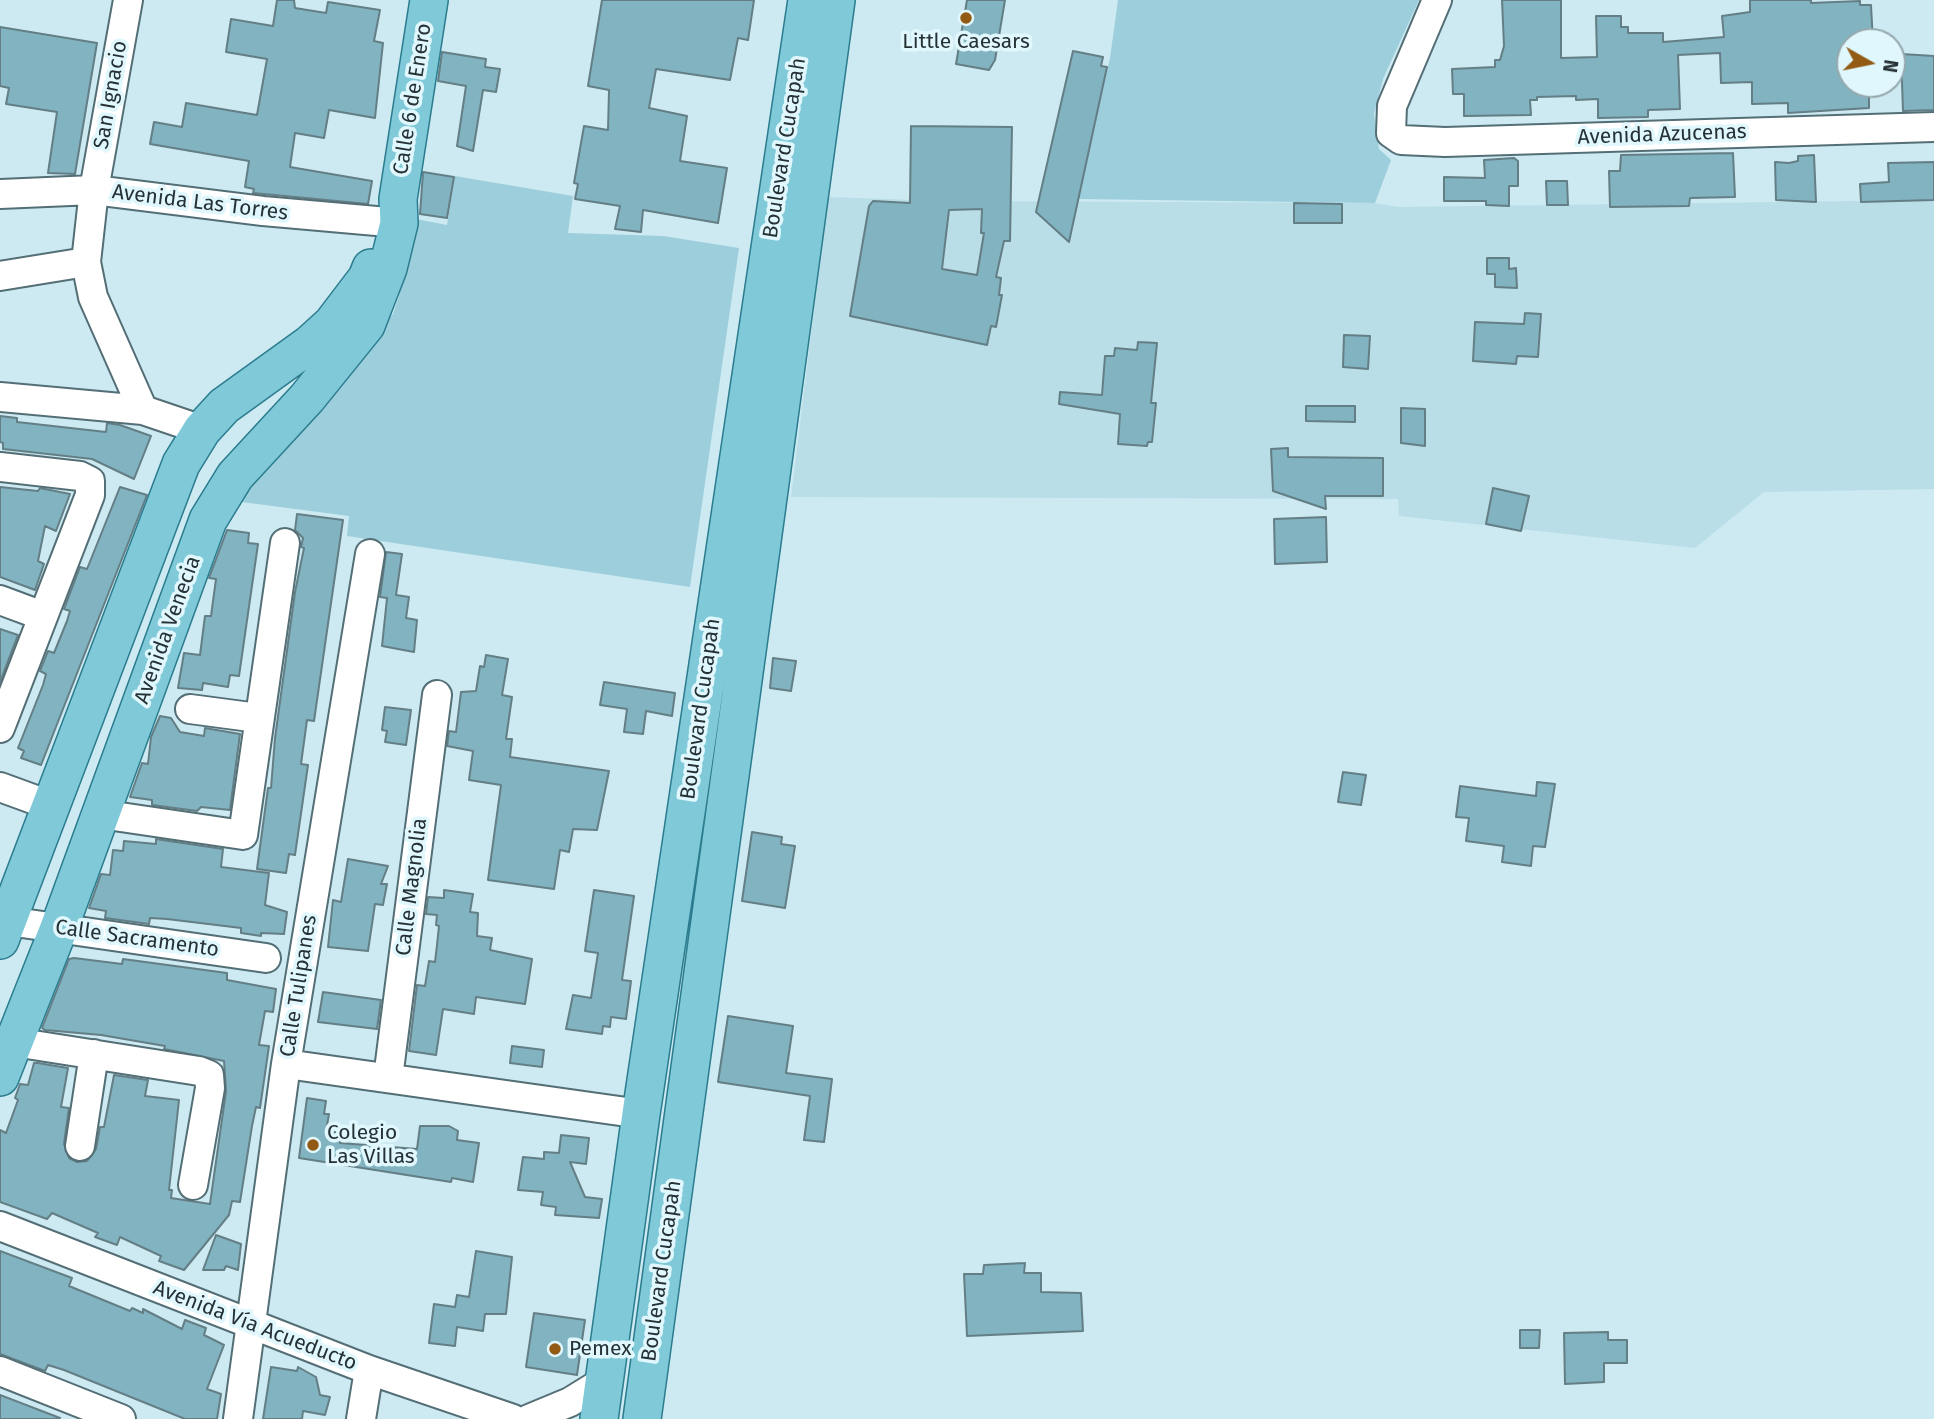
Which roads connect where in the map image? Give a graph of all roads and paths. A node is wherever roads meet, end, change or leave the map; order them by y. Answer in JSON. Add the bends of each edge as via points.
{"nodes":[{"id":1,"x":128,"y":0,"type":"edge"},
{"id":2,"x":429,"y":0,"type":"edge"},
{"id":3,"x":807,"y":0,"type":"edge"},
{"id":4,"x":836,"y":0,"type":"edge"},
{"id":5,"x":1437,"y":0,"type":"edge"},
{"id":6,"x":1934,"y":127,"type":"edge"},
{"id":7,"x":94,"y":190,"type":"junction"},
{"id":8,"x":0,"y":194,"type":"edge"},
{"id":9,"x":395,"y":215,"type":"junction"},
{"id":10,"x":86,"y":262,"type":"junction"},
{"id":11,"x":0,"y":276,"type":"edge"},
{"id":12,"x":273,"y":369,"type":"junction"},
{"id":13,"x":0,"y":397,"type":"edge"},
{"id":14,"x":307,"y":398,"type":"junction"},
{"id":15,"x":143,"y":410,"type":"junction"},
{"id":16,"x":202,"y":430,"type":"junction"},
{"id":17,"x":0,"y":467,"type":"edge"},
{"id":18,"x":285,"y":543,"type":"dead end"},
{"id":19,"x":370,"y":554,"type":"dead end"},
{"id":20,"x":0,"y":600,"type":"edge"},
{"id":21,"x":43,"y":616,"type":"junction"},
{"id":22,"x":437,"y":695,"type":"dead end"},
{"id":23,"x":190,"y":709,"type":"dead end"},
{"id":24,"x":258,"y":718,"type":"junction"},
{"id":25,"x":0,"y":725,"type":"edge"},
{"id":26,"x":0,"y":787,"type":"edge"},
{"id":27,"x":52,"y":806,"type":"junction"},
{"id":28,"x":100,"y":814,"type":"junction"},
{"id":29,"x":59,"y":928,"type":"junction"},
{"id":30,"x":4,"y":930,"type":"edge"},
{"id":31,"x":265,"y":958,"type":"dead end"},
{"id":32,"x":14,"y":1042,"type":"junction"},
{"id":33,"x":94,"y":1054,"type":"junction"},
{"id":34,"x":286,"y":1064,"type":"junction"},
{"id":35,"x":0,"y":1077,"type":"edge"},
{"id":36,"x":388,"y":1078,"type":"junction"},
{"id":37,"x":641,"y":1114,"type":"junction"},
{"id":38,"x":80,"y":1146,"type":"dead end"},
{"id":39,"x":193,"y":1185,"type":"dead end"},
{"id":40,"x":0,"y":1226,"type":"edge"},
{"id":41,"x":250,"y":1325,"type":"junction"},
{"id":42,"x":369,"y":1370,"type":"junction"},
{"id":43,"x":0,"y":1371,"type":"edge"},
{"id":44,"x":604,"y":1381,"type":"junction"},
{"id":45,"x":121,"y":1419,"type":"edge"},
{"id":46,"x":238,"y":1419,"type":"edge"},
{"id":47,"x":361,"y":1419,"type":"edge"},
{"id":48,"x":513,"y":1419,"type":"edge"},
{"id":49,"x":529,"y":1419,"type":"edge"},
{"id":50,"x":599,"y":1419,"type":"edge"},
{"id":51,"x":642,"y":1419,"type":"edge"}],
"edges":[{"from":1,"to":7,"type":"street","name":"San Ignacio"},
{"from":2,"to":9,"type":"main road","name":"Calle 6 de Enero"},
{"from":3,"to":37,"type":"main road","name":"Boulevard Cucapah"},
{"from":4,"to":51,"type":"main road","name":"Boulevard Cucapah"},
{"from":5,"to":6,"type":"street","name":"Avenida Azucenas","via":[[1396,91],[1389,120],[1391,133],[1412,142]]},
{"from":7,"to":8,"type":"street","name":"Avenida Las Torres"},
{"from":7,"to":9,"type":"street","name":"Avenida Las Torres","via":[[263,211]]},
{"from":7,"to":10,"type":"street","name":"San Ignacio"},
{"from":9,"to":12,"type":"main road","via":[[367,278],[349,305],[310,344]]},
{"from":9,"to":14,"type":"main road","name":"Avenida Venecia","via":[[388,268],[366,325]]},
{"from":10,"to":11,"type":"street"},
{"from":10,"to":15,"type":"street","name":"San Ignacio","via":[[93,297]]},
{"from":12,"to":14,"type":"main road","via":[[301,381]]},
{"from":12,"to":16,"type":"main road","via":[[224,406]]},
{"from":13,"to":15,"type":"street"},
{"from":14,"to":28,"type":"main road","name":"Avenida Venecia","via":[[242,468],[208,520]]},
{"from":15,"to":16,"type":"street"},
{"from":16,"to":27,"type":"main road","via":[[181,464],[161,514]]},
{"from":17,"to":21,"type":"street","via":[[80,475],[90,481],[90,495]]},
{"from":18,"to":24,"type":"street"},
{"from":19,"to":34,"type":"street","name":"Calle Tulipanes"},
{"from":20,"to":21,"type":"street"},
{"from":21,"to":25,"type":"street"},
{"from":22,"to":36,"type":"street","name":"Calle Magnolia"},
{"from":23,"to":24,"type":"street"},
{"from":24,"to":28,"type":"street","via":[[243,835]]},
{"from":26,"to":27,"type":"street"},
{"from":27,"to":30,"type":"main road"},
{"from":28,"to":29,"type":"main road","name":"Avenida Venecia"},
{"from":29,"to":30,"type":"street","name":"Calle Sacramento"},
{"from":29,"to":31,"type":"street","name":"Calle Sacramento"},
{"from":29,"to":32,"type":"main road","name":"Avenida Venecia"},
{"from":32,"to":33,"type":"street"},
{"from":32,"to":35,"type":"main road","name":"Avenida Venecia"},
{"from":33,"to":38,"type":"street"},
{"from":33,"to":39,"type":"street","via":[[209,1075]]},
{"from":34,"to":36,"type":"street"},
{"from":34,"to":41,"type":"street","name":"Calle Tulipanes"},
{"from":36,"to":37,"type":"street"},
{"from":37,"to":44,"type":"main road","name":"Boulevard Cucapah"},
{"from":40,"to":41,"type":"street","name":"Avenida Vía Acueducto"},
{"from":41,"to":42,"type":"street","name":"Avenida Vía Acueducto"},
{"from":41,"to":46,"type":"street","name":"Calle Tulipanes"},
{"from":42,"to":47,"type":"street"},
{"from":42,"to":48,"type":"street","name":"Avenida Vía Acueducto"},
{"from":43,"to":45,"type":"street"},
{"from":44,"to":49,"type":"street"},
{"from":44,"to":50,"type":"main road","name":"Boulevard Cucapah"}]}
